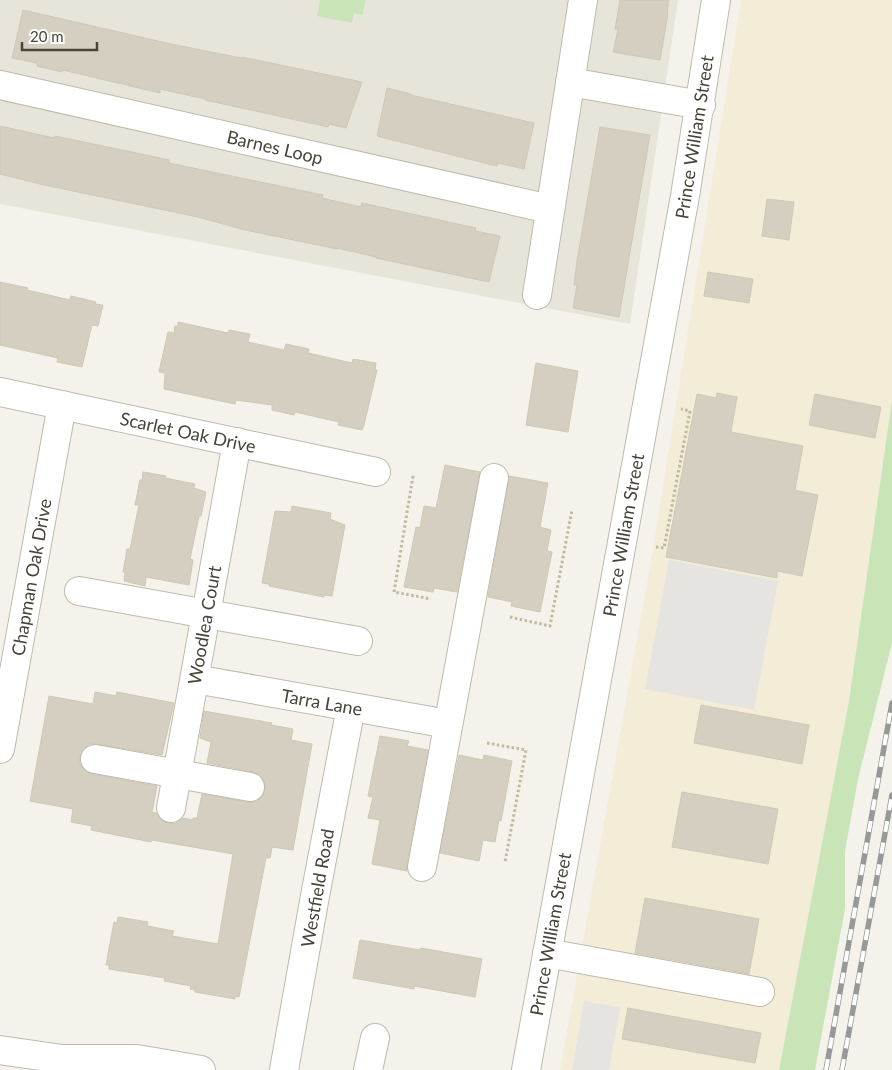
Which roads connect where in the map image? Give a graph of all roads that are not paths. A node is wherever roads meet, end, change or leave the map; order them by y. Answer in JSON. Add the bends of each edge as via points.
{"nodes":[{"id":1,"x":583,"y":0,"type":"edge"},
{"id":2,"x":716,"y":0,"type":"edge"},
{"id":3,"x":570,"y":82,"type":"junction"},
{"id":4,"x":0,"y":85,"type":"edge"},
{"id":5,"x":701,"y":105,"type":"junction"},
{"id":6,"x":550,"y":209,"type":"junction"},
{"id":7,"x":537,"y":295,"type":"dead end"},
{"id":8,"x":0,"y":392,"type":"edge"},
{"id":9,"x":62,"y":405,"type":"junction"},
{"id":10,"x":237,"y":442,"type":"junction"},
{"id":11,"x":376,"y":472,"type":"dead end"},
{"id":12,"x":494,"y":478,"type":"dead end"},
{"id":13,"x":79,"y":591,"type":"dead end"},
{"id":14,"x":206,"y":613,"type":"junction"},
{"id":15,"x":358,"y":641,"type":"dead end"},
{"id":16,"x":195,"y":679,"type":"junction"},
{"id":17,"x":351,"y":707,"type":"junction"},
{"id":18,"x":448,"y":724,"type":"junction"},
{"id":19,"x":0,"y":749,"type":"edge"},
{"id":20,"x":94,"y":759,"type":"dead end"},
{"id":21,"x":177,"y":774,"type":"junction"},
{"id":22,"x":250,"y":787,"type":"dead end"},
{"id":23,"x":171,"y":808,"type":"dead end"},
{"id":24,"x":422,"y":867,"type":"dead end"},
{"id":25,"x":547,"y":953,"type":"junction"},
{"id":26,"x":760,"y":992,"type":"dead end"},
{"id":27,"x":375,"y":1038,"type":"dead end"},
{"id":28,"x":0,"y":1050,"type":"edge"},
{"id":29,"x":201,"y":1070,"type":"edge"},
{"id":30,"x":284,"y":1070,"type":"edge"},
{"id":31,"x":368,"y":1070,"type":"edge"},
{"id":32,"x":526,"y":1070,"type":"edge"}],
"edges":[{"from":1,"to":3,"type":"street"},
{"from":2,"to":5,"type":"street","name":"Prince William Street"},
{"from":3,"to":5,"type":"street"},
{"from":3,"to":6,"type":"street"},
{"from":4,"to":6,"type":"street","name":"Barnes Loop"},
{"from":5,"to":25,"type":"street","name":"Prince William Street"},
{"from":6,"to":7,"type":"street"},
{"from":8,"to":9,"type":"street","name":"Scarlet Oak Drive"},
{"from":9,"to":10,"type":"street","name":"Scarlet Oak Drive"},
{"from":9,"to":19,"type":"street","name":"Chapman Oak Drive"},
{"from":10,"to":11,"type":"street","name":"Scarlet Oak Drive"},
{"from":10,"to":14,"type":"street","name":"Woodlea Court"},
{"from":12,"to":18,"type":"street"},
{"from":13,"to":14,"type":"street"},
{"from":14,"to":15,"type":"street"},
{"from":14,"to":16,"type":"street","name":"Woodlea Court"},
{"from":16,"to":17,"type":"street","name":"Tarra Lane"},
{"from":16,"to":21,"type":"street","name":"Woodlea Court"},
{"from":17,"to":18,"type":"street","name":"Tarra Lane"},
{"from":17,"to":30,"type":"street","name":"Westfield Road"},
{"from":18,"to":24,"type":"street"},
{"from":20,"to":21,"type":"street"},
{"from":21,"to":22,"type":"street"},
{"from":21,"to":23,"type":"street","name":"Woodlea Court"},
{"from":25,"to":26,"type":"street"},
{"from":25,"to":32,"type":"street","name":"Prince William Street"},
{"from":27,"to":31,"type":"street"},
{"from":28,"to":29,"type":"street","via":[[62,1059],[138,1059]]}]}
